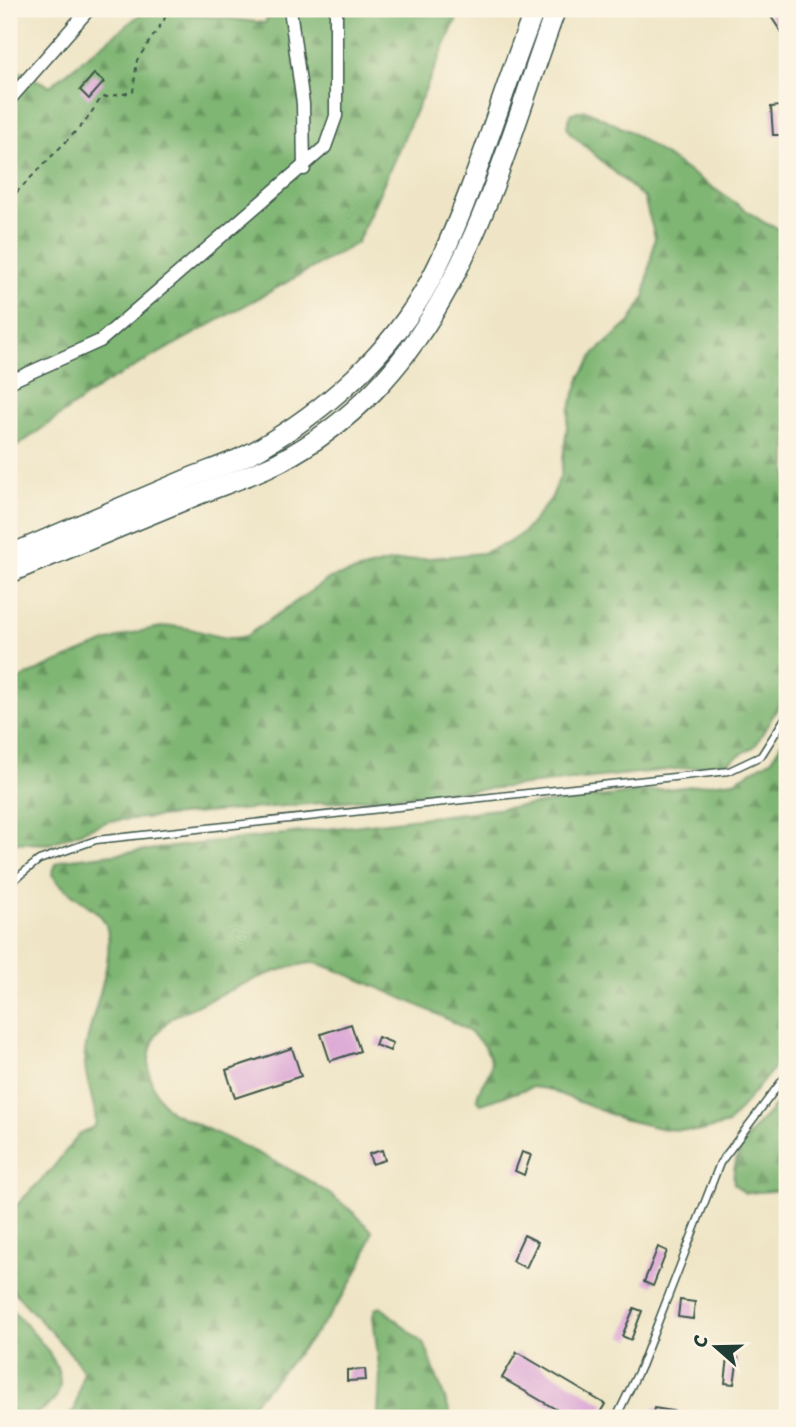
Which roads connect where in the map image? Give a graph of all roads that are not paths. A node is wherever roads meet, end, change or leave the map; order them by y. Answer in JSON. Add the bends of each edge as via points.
{"nodes":[{"id":1,"x":89,"y":9,"type":"edge"},
{"id":2,"x":290,"y":9,"type":"edge"},
{"id":3,"x":336,"y":9,"type":"edge"},
{"id":4,"x":535,"y":9,"type":"edge"},
{"id":5,"x":556,"y":9,"type":"edge"},
{"id":6,"x":9,"y":100,"type":"edge"},
{"id":7,"x":304,"y":169,"type":"junction"},
{"id":8,"x":9,"y":382,"type":"edge"},
{"id":9,"x":9,"y":555,"type":"edge"},
{"id":10,"x":9,"y":573,"type":"edge"},
{"id":11,"x":787,"y":715,"type":"edge"},
{"id":12,"x":9,"y":884,"type":"edge"},
{"id":13,"x":787,"y":1074,"type":"edge"},
{"id":14,"x":616,"y":1418,"type":"edge"}],
"edges":[{"from":1,"to":6,"type":"street"},
{"from":2,"to":7,"type":"street","via":[[303,104]]},
{"from":3,"to":7,"type":"street","via":[[336,116],[325,147]]},
{"from":4,"to":9,"type":"highway","via":[[451,237],[408,318],[380,352],[329,401],[266,446]]},
{"from":5,"to":10,"type":"highway","via":[[479,226],[425,332],[393,370],[321,434],[279,462]]},
{"from":7,"to":8,"type":"street","via":[[100,341]]},
{"from":11,"to":12,"type":"lane","via":[[761,756],[729,771],[96,840],[39,860]]},
{"from":13,"to":14,"type":"lane","via":[[720,1163],[641,1366]]}]}
